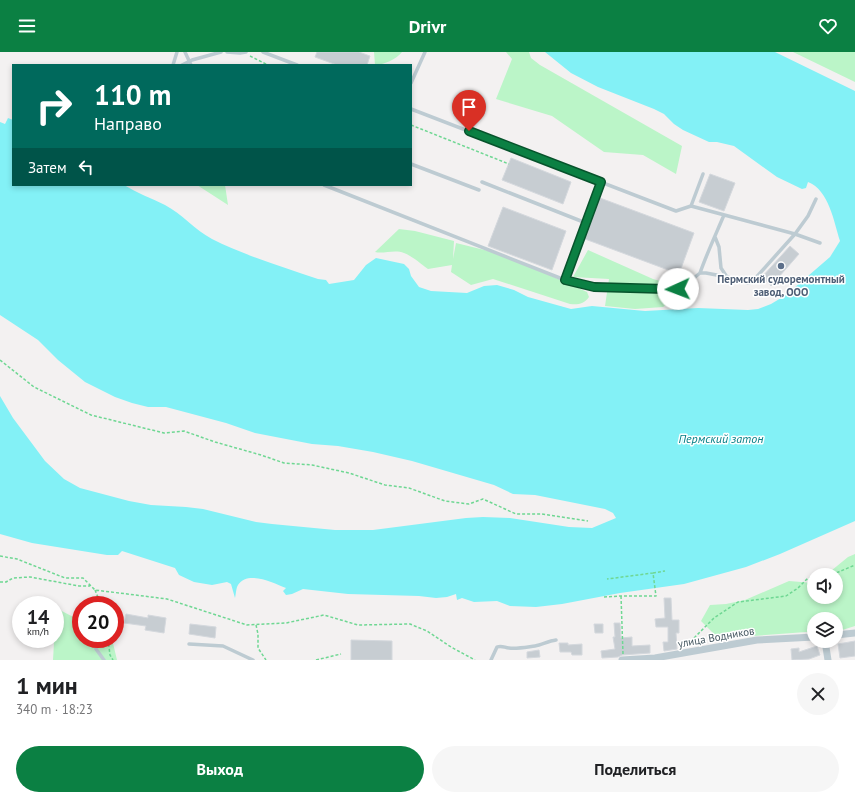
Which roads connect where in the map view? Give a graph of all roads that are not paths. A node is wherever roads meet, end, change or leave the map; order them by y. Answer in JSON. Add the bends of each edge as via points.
{"nodes":[{"id":1,"x":176,"y":52,"type":"edge"},
{"id":2,"x":185,"y":52,"type":"edge"},
{"id":3,"x":221,"y":52,"type":"edge"},
{"id":4,"x":227,"y":52,"type":"edge"},
{"id":5,"x":245,"y":52,"type":"edge"},
{"id":6,"x":263,"y":52,"type":"edge"},
{"id":7,"x":425,"y":52,"type":"edge"},
{"id":8,"x":190,"y":63,"type":"edge"},
{"id":9,"x":173,"y":64,"type":"edge"},
{"id":10,"x":294,"y":64,"type":"edge"},
{"id":11,"x":412,"y":81,"type":"edge"},
{"id":12,"x":412,"y":109,"type":"edge"},
{"id":13,"x":412,"y":164,"type":"edge"},
{"id":14,"x":703,"y":174,"type":"dead end"},
{"id":15,"x":482,"y":182,"type":"dead end"},
{"id":16,"x":601,"y":182,"type":"junction"},
{"id":17,"x":327,"y":186,"type":"edge"},
{"id":18,"x":479,"y":190,"type":"dead end"},
{"id":19,"x":816,"y":200,"type":"dead end"},
{"id":20,"x":691,"y":206,"type":"junction"},
{"id":21,"x":724,"y":215,"type":"junction"},
{"id":22,"x":586,"y":223,"type":"junction"},
{"id":23,"x":795,"y":234,"type":"junction"},
{"id":24,"x":715,"y":237,"type":"junction"},
{"id":25,"x":820,"y":243,"type":"dead end"},
{"id":26,"x":700,"y":273,"type":"junction"},
{"id":27,"x":727,"y":277,"type":"junction"},
{"id":28,"x":565,"y":280,"type":"junction"},
{"id":29,"x":855,"y":633,"type":"edge"},
{"id":30,"x":843,"y":634,"type":"edge"},
{"id":31,"x":807,"y":637,"type":"edge"},
{"id":32,"x":556,"y":640,"type":"dead end"},
{"id":33,"x":189,"y":644,"type":"dead end"},
{"id":34,"x":826,"y":648,"type":"edge"},
{"id":35,"x":96,"y":649,"type":"dead end"},
{"id":36,"x":655,"y":659,"type":"edge"},
{"id":37,"x":104,"y":660,"type":"edge"},
{"id":38,"x":253,"y":660,"type":"edge"},
{"id":39,"x":491,"y":660,"type":"edge"},
{"id":40,"x":623,"y":660,"type":"edge"},
{"id":41,"x":828,"y":660,"type":"edge"}],
"edges":[{"from":1,"to":9,"type":"lane"},
{"from":2,"to":8,"type":"lane"},
{"from":3,"to":8,"type":"lane"},
{"from":4,"to":5,"type":"lane"},
{"from":6,"to":10,"type":"lane"},
{"from":7,"to":11,"type":"lane"},
{"from":12,"to":16,"type":"lane"},
{"from":13,"to":18,"type":"lane"},
{"from":14,"to":20,"type":"lane"},
{"from":15,"to":22,"type":"lane"},
{"from":16,"to":20,"type":"lane","via":[[676,211]]},
{"from":16,"to":22,"type":"lane"},
{"from":17,"to":28,"type":"lane"},
{"from":19,"to":23,"type":"lane"},
{"from":20,"to":21,"type":"lane"},
{"from":21,"to":23,"type":"lane"},
{"from":21,"to":24,"type":"lane"},
{"from":22,"to":28,"type":"lane"},
{"from":23,"to":25,"type":"lane"},
{"from":23,"to":27,"type":"lane","via":[[752,282]]},
{"from":24,"to":26,"type":"lane"},
{"from":24,"to":27,"type":"lane","via":[[721,268]]},
{"from":26,"to":27,"type":"lane"},
{"from":26,"to":28,"type":"lane","via":[[678,289],[594,287]]},
{"from":29,"to":30,"type":"street"},
{"from":31,"to":36,"type":"street","name":"улица Водников","via":[[757,640]]},
{"from":32,"to":39,"type":"lane","via":[[537,646],[500,646]]},
{"from":33,"to":38,"type":"lane","via":[[223,646]]},
{"from":34,"to":41,"type":"street"},
{"from":35,"to":37,"type":"lane"},
{"from":36,"to":40,"type":"street","name":"улица Водников"}]}
